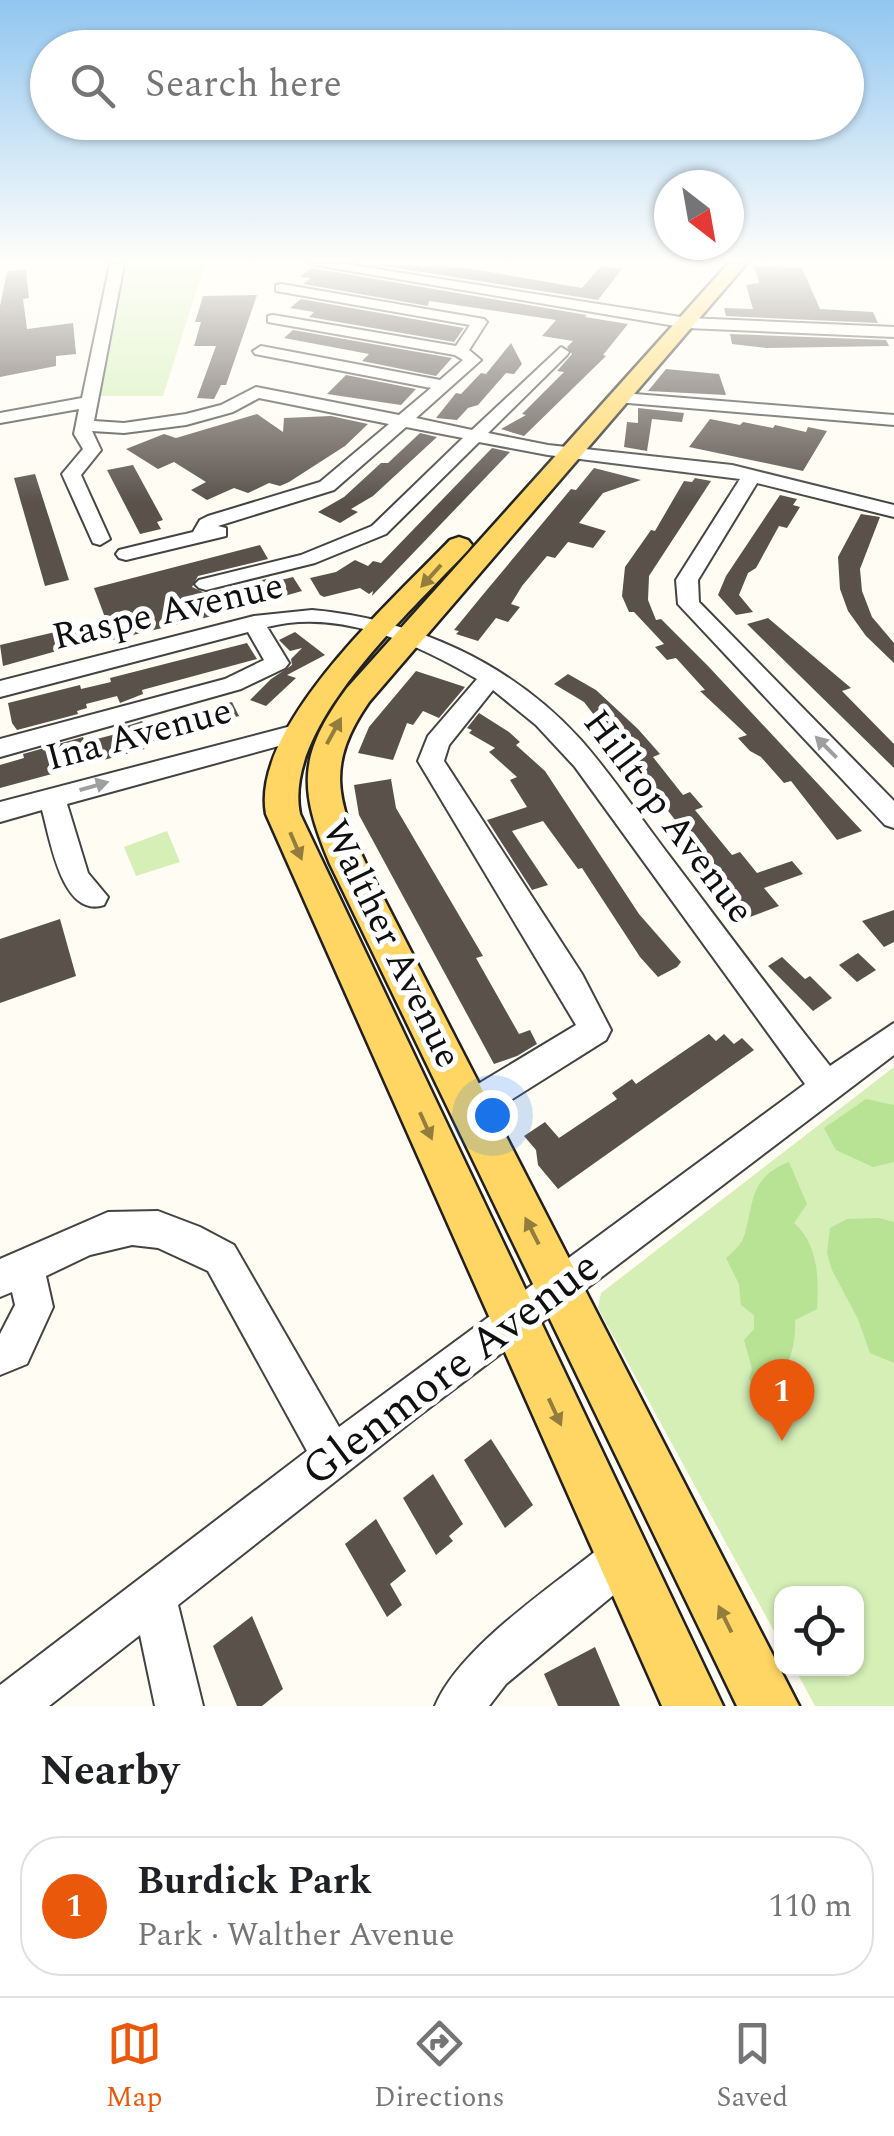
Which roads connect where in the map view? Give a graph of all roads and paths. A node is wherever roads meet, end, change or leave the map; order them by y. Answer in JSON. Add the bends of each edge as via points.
{"nodes":[{"id":1,"x":101,"y":344,"type":"edge"},
{"id":2,"x":266,"y":344,"type":"edge"},
{"id":3,"x":412,"y":344,"type":"edge"},
{"id":4,"x":469,"y":344,"type":"edge"},
{"id":5,"x":657,"y":344,"type":"edge"},
{"id":6,"x":661,"y":344,"type":"edge"},
{"id":7,"x":561,"y":352,"type":"dead end"},
{"id":8,"x":465,"y":353,"type":"junction"},
{"id":9,"x":258,"y":372,"type":"junction"},
{"id":10,"x":443,"y":385,"type":"junction"},
{"id":11,"x":622,"y":398,"type":"junction"},
{"id":12,"x":90,"y":402,"type":"junction"},
{"id":13,"x":0,"y":418,"type":"edge"},
{"id":14,"x":894,"y":420,"type":"edge"},
{"id":15,"x":403,"y":422,"type":"junction"},
{"id":16,"x":86,"y":424,"type":"junction"},
{"id":17,"x":472,"y":435,"type":"junction"},
{"id":18,"x":560,"y":451,"type":"junction"},
{"id":19,"x":752,"y":475,"type":"junction"},
{"id":20,"x":894,"y":511,"type":"edge"},
{"id":21,"x":100,"y":538,"type":"dead end"},
{"id":22,"x":126,"y":554,"type":"dead end"},
{"id":23,"x":206,"y":584,"type":"dead end"},
{"id":24,"x":254,"y":623,"type":"junction"},
{"id":25,"x":398,"y":632,"type":"junction"},
{"id":26,"x":490,"y":680,"type":"junction"},
{"id":27,"x":0,"y":688,"type":"edge"},
{"id":28,"x":299,"y":732,"type":"junction"},
{"id":29,"x":0,"y":748,"type":"edge"},
{"id":30,"x":52,"y":798,"type":"junction"},
{"id":31,"x":0,"y":812,"type":"edge"},
{"id":32,"x":894,"y":818,"type":"edge"},
{"id":33,"x":94,"y":897,"type":"dead end"},
{"id":34,"x":894,"y":1036,"type":"edge"},
{"id":35,"x":826,"y":1087,"type":"junction"},
{"id":36,"x":470,"y":1106,"type":"junction"},
{"id":37,"x":12,"y":1272,"type":"edge"},
{"id":38,"x":561,"y":1288,"type":"junction"},
{"id":39,"x":514,"y":1323,"type":"junction"},
{"id":40,"x":0,"y":1355,"type":"edge"},
{"id":41,"x":333,"y":1456,"type":"junction"},
{"id":42,"x":623,"y":1558,"type":"junction"},
{"id":43,"x":153,"y":1593,"type":"junction"},
{"id":44,"x":11,"y":1706,"type":"edge"},
{"id":45,"x":179,"y":1706,"type":"edge"},
{"id":46,"x":459,"y":1706,"type":"edge"},
{"id":47,"x":693,"y":1706,"type":"edge"},
{"id":48,"x":769,"y":1706,"type":"edge"}],
"edges":[{"from":1,"to":12,"type":"street"},
{"from":2,"to":9,"type":"street"},
{"from":3,"to":8,"type":"street"},
{"from":4,"to":8,"type":"street"},
{"from":5,"to":18,"type":"main road","name":"Walther Avenue"},
{"from":6,"to":11,"type":"main road","name":"Walther Avenue"},
{"from":7,"to":17,"type":"street"},
{"from":8,"to":10,"type":"street","via":[[473,360]]},
{"from":9,"to":10,"type":"street"},
{"from":9,"to":15,"type":"street"},
{"from":9,"to":16,"type":"street","via":[[243,402],[206,414],[103,429]]},
{"from":10,"to":15,"type":"street"},
{"from":11,"to":14,"type":"street"},
{"from":11,"to":18,"type":"main road","name":"Walther Avenue"},
{"from":12,"to":13,"type":"street"},
{"from":12,"to":16,"type":"street"},
{"from":15,"to":17,"type":"street"},
{"from":15,"to":22,"type":"street","via":[[327,486],[201,536]]},
{"from":16,"to":21,"type":"street","via":[[83,440],[92,450],[71,474]]},
{"from":17,"to":18,"type":"street"},
{"from":17,"to":23,"type":"street","via":[[379,530],[308,559]]},
{"from":18,"to":19,"type":"street"},
{"from":18,"to":25,"type":"main road","name":"Walther Avenue"},
{"from":19,"to":20,"type":"street"},
{"from":32,"to":19,"type":"street","one_way":true,"via":[[688,604],[688,580]]},
{"from":24,"to":25,"type":"street","name":"Raspe Avenue","via":[[319,615]]},
{"from":24,"to":27,"type":"street","name":"Raspe Avenue"},
{"from":24,"to":29,"type":"street","via":[[277,662],[233,684]]},
{"from":25,"to":26,"type":"street","name":"Hilltop Avenue"},
{"from":25,"to":28,"type":"main road","name":"Walther Avenue","via":[[327,690]]},
{"from":36,"to":25,"type":"main road","name":"Walther Avenue","one_way":true,"via":[[348,864],[321,794],[323,751],[333,729]]},
{"from":26,"to":35,"type":"street","name":"Hilltop Avenue","via":[[567,740]]},
{"from":26,"to":36,"type":"street","via":[[437,742],[431,761],[595,1030]]},
{"from":30,"to":28,"type":"street","name":"Ina Avenue","one_way":true},
{"from":28,"to":39,"type":"main road","name":"Walther Avenue","one_way":true,"via":[[282,778],[288,829]]},
{"from":30,"to":31,"type":"street","name":"Ina Avenue"},
{"from":30,"to":33,"type":"street","via":[[76,878]]},
{"from":34,"to":35,"type":"street","name":"Glenmore Avenue"},
{"from":35,"to":38,"type":"street","name":"Glenmore Avenue"},
{"from":38,"to":36,"type":"main road","name":"Walther Avenue","one_way":true},
{"from":37,"to":40,"type":"street","via":[[34,1307],[13,1350]]},
{"from":37,"to":41,"type":"street","via":[[104,1228],[147,1224],[191,1239],[220,1258]]},
{"from":38,"to":39,"type":"street","name":"Glenmore Avenue"},
{"from":48,"to":38,"type":"main road","name":"Walther Avenue","one_way":true},
{"from":39,"to":41,"type":"street","name":"Glenmore Avenue"},
{"from":39,"to":42,"type":"main road","name":"Walther Avenue","one_way":true},
{"from":41,"to":43,"type":"street","name":"Glenmore Avenue"},
{"from":42,"to":46,"type":"street","via":[[490,1668]]},
{"from":42,"to":47,"type":"main road","name":"Walther Avenue"},
{"from":43,"to":44,"type":"street","name":"Glenmore Avenue"},
{"from":43,"to":45,"type":"street"}]}
